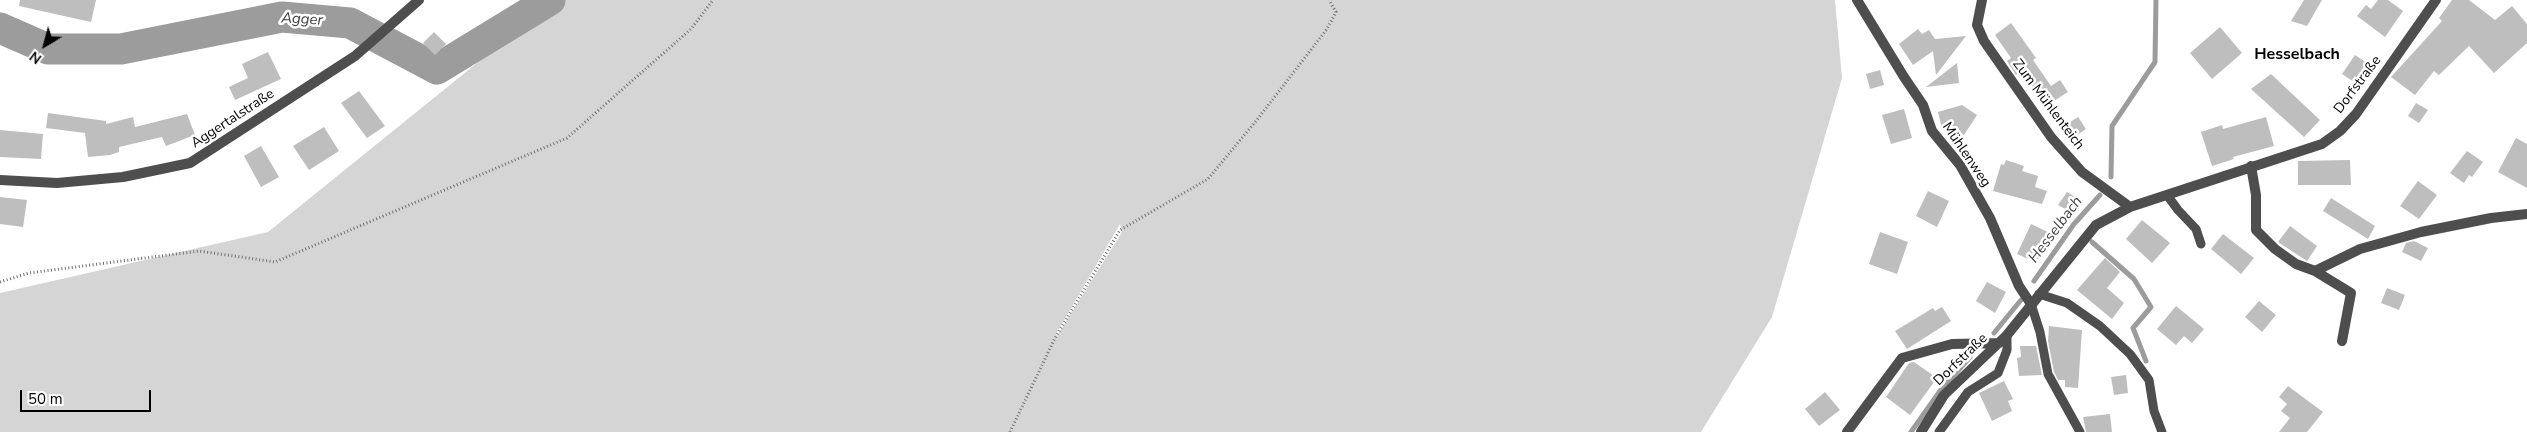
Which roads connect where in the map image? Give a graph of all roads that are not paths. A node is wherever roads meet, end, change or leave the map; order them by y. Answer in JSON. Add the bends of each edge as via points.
{"nodes":[{"id":1,"x":419,"y":0,"type":"edge"},
{"id":2,"x":1857,"y":0,"type":"edge"},
{"id":3,"x":1982,"y":0,"type":"edge"},
{"id":4,"x":2436,"y":0,"type":"edge"},
{"id":5,"x":2250,"y":166,"type":"junction"},
{"id":6,"x":0,"y":180,"type":"edge"},
{"id":7,"x":2168,"y":195,"type":"junction"},
{"id":8,"x":2130,"y":207,"type":"junction"},
{"id":9,"x":2527,"y":214,"type":"edge"},
{"id":10,"x":2201,"y":244,"type":"dead end"},
{"id":11,"x":2315,"y":270,"type":"junction"},
{"id":12,"x":2039,"y":294,"type":"junction"},
{"id":13,"x":2031,"y":304,"type":"junction"},
{"id":14,"x":2007,"y":335,"type":"junction"},
{"id":15,"x":2342,"y":341,"type":"dead end"},
{"id":16,"x":1999,"y":343,"type":"junction"},
{"id":17,"x":1847,"y":432,"type":"edge"},
{"id":18,"x":1921,"y":432,"type":"edge"},
{"id":19,"x":1939,"y":432,"type":"edge"},
{"id":20,"x":2080,"y":432,"type":"edge"},
{"id":21,"x":2162,"y":432,"type":"edge"}],
"edges":[{"from":1,"to":6,"type":"street","name":"Aggertalstraße","via":[[355,56],[190,164],[123,178],[57,183]]},
{"from":2,"to":13,"type":"street","name":"Mühlenweg","via":[[1923,105],[1932,131],[1960,165],[1990,218],[2019,286]]},
{"from":3,"to":8,"type":"street","name":"Zum Mühlenteich","via":[[1977,25],[1984,41],[2051,137],[2082,172]]},
{"from":4,"to":5,"type":"street","name":"Dorfstraße","via":[[2356,114],[2340,131],[2306,150]]},
{"from":5,"to":7,"type":"street","name":"Dorfstraße"},
{"from":5,"to":11,"type":"street","via":[[2256,194],[2256,230],[2296,264]]},
{"from":7,"to":8,"type":"street","name":"Dorfstraße"},
{"from":7,"to":10,"type":"lane","via":[[2196,229]]},
{"from":8,"to":12,"type":"street","name":"Dorfstraße","via":[[2096,225]]},
{"from":9,"to":11,"type":"street","via":[[2421,232],[2360,249]]},
{"from":11,"to":15,"type":"street","via":[[2351,293]]},
{"from":12,"to":13,"type":"street","name":"Dorfstraße"},
{"from":12,"to":21,"type":"lane","via":[[2067,303],[2100,326],[2130,354],[2149,380],[2154,411]]},
{"from":13,"to":14,"type":"street","name":"Dorfstraße"},
{"from":13,"to":20,"type":"lane","via":[[2048,374]]},
{"from":14,"to":16,"type":"street","name":"Dorfstraße"},
{"from":14,"to":19,"type":"lane","name":"Dorfstraße","via":[[2007,350],[1998,373],[1968,392]]},
{"from":16,"to":17,"type":"street","via":[[1952,344],[1902,358]]},
{"from":16,"to":18,"type":"street","name":"Dorfstraße","via":[[1956,381]]}]}
